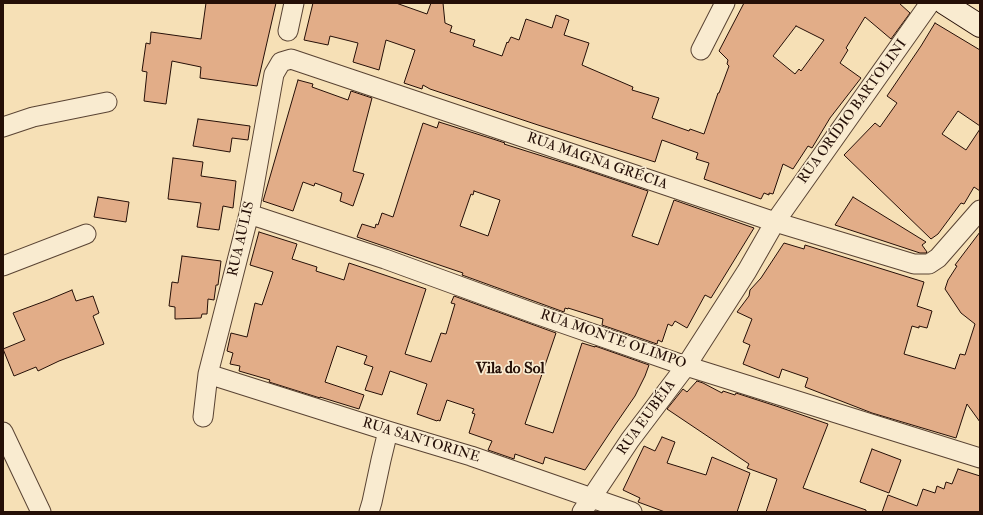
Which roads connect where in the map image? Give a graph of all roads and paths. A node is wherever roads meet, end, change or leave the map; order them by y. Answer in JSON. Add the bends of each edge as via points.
{"nodes":[{"id":1,"x":294,"y":3,"type":"edge"},
{"id":2,"x":725,"y":3,"type":"edge"},
{"id":3,"x":930,"y":3,"type":"edge"},
{"id":4,"x":944,"y":3,"type":"edge"},
{"id":5,"x":980,"y":26,"type":"edge"},
{"id":6,"x":288,"y":31,"type":"dead end"},
{"id":7,"x":701,"y":50,"type":"dead end"},
{"id":8,"x":281,"y":62,"type":"joint"},
{"id":9,"x":107,"y":102,"type":"dead end"},
{"id":10,"x":3,"y":127,"type":"edge"},
{"id":11,"x":980,"y":210,"type":"edge"},
{"id":12,"x":249,"y":214,"type":"junction"},
{"id":13,"x":775,"y":222,"type":"junction"},
{"id":14,"x":86,"y":234,"type":"dead end"},
{"id":15,"x":3,"y":266,"type":"edge"},
{"id":16,"x":686,"y":366,"type":"junction"},
{"id":17,"x":208,"y":374,"type":"junction"},
{"id":18,"x":203,"y":417,"type":"dead end"},
{"id":19,"x":388,"y":431,"type":"junction"},
{"id":20,"x":3,"y":432,"type":"edge"},
{"id":21,"x":980,"y":458,"type":"edge"},
{"id":22,"x":33,"y":494,"type":"junction"},
{"id":23,"x":587,"y":505,"type":"edge"},
{"id":24,"x":41,"y":512,"type":"edge"},
{"id":25,"x":55,"y":512,"type":"edge"},
{"id":26,"x":369,"y":512,"type":"edge"},
{"id":27,"x":632,"y":512,"type":"edge"}],
"edges":[{"from":1,"to":6,"type":"street"},
{"from":2,"to":7,"type":"street"},
{"from":3,"to":13,"type":"street","name":"RUA ORÍDIO BARTOLINI"},
{"from":4,"to":5,"type":"street"},
{"from":8,"to":12,"type":"street","name":"RUA AULIS","via":[[274,74]]},
{"from":8,"to":13,"type":"street","name":"RUA MAGNA GRÉCIA","via":[[291,60]]},
{"from":9,"to":10,"type":"street","via":[[34,117]]},
{"from":11,"to":13,"type":"street","name":"RUA MAGNA GRÉCIA","via":[[938,258],[929,264],[914,264]]},
{"from":12,"to":16,"type":"street","name":"RUA MONTE OLIMPO"},
{"from":12,"to":17,"type":"street","name":"RUA AULIS"},
{"from":13,"to":16,"type":"street","name":"RUA EUBÉIA"},
{"from":14,"to":15,"type":"street"},
{"from":16,"to":21,"type":"street","name":"RUA MONTE OLIMPO"},
{"from":16,"to":23,"type":"street","name":"RUA EUBÉIA","via":[[630,440]]},
{"from":17,"to":18,"type":"street","name":"RUA AULIS"},
{"from":17,"to":19,"type":"street","name":"RUA SANTORINE"},
{"from":19,"to":23,"type":"street","name":"RUA SANTORINE","via":[[471,456]]},
{"from":19,"to":26,"type":"street"},
{"from":20,"to":22,"type":"street"},
{"from":22,"to":24,"type":"street"},
{"from":22,"to":25,"type":"street"},
{"from":23,"to":27,"type":"street","name":"RUA SANTORINE"}]}
